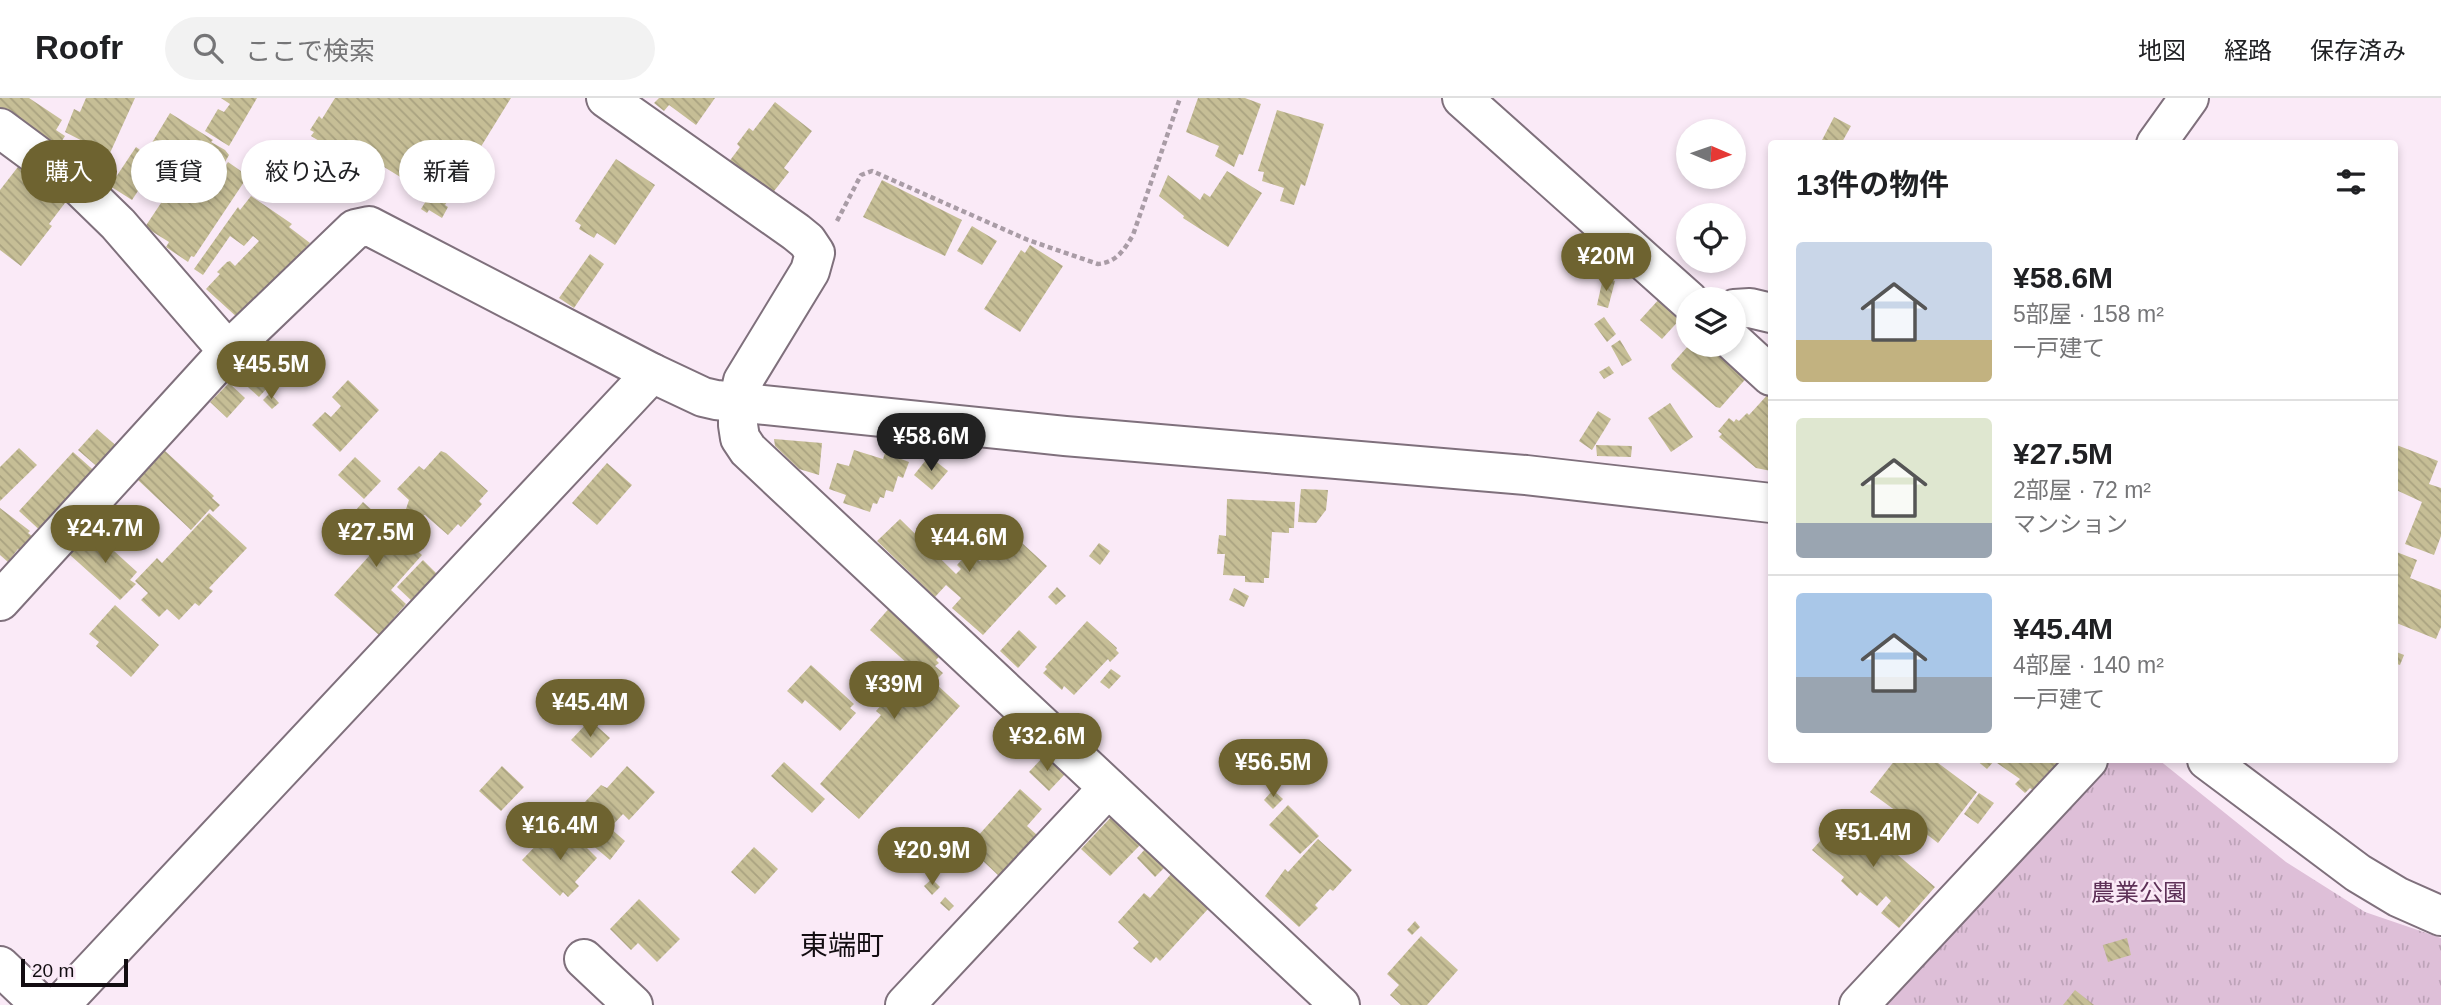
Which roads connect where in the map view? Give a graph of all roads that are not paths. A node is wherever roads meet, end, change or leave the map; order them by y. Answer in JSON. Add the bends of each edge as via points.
{"nodes":[{"id":1,"x":606,"y":98,"type":"edge"},
{"id":2,"x":1462,"y":98,"type":"edge"},
{"id":3,"x":1494,"y":98,"type":"edge"},
{"id":4,"x":2189,"y":98,"type":"edge"},
{"id":5,"x":0,"y":128,"type":"edge"},
{"id":6,"x":1502,"y":135,"type":"junction"},
{"id":7,"x":2159,"y":140,"type":"edge"},
{"id":8,"x":1676,"y":289,"type":"edge"},
{"id":9,"x":1746,"y":308,"type":"edge"},
{"id":10,"x":1768,"y":312,"type":"edge"},
{"id":11,"x":228,"y":351,"type":"junction"},
{"id":12,"x":1746,"y":353,"type":"edge"},
{"id":13,"x":652,"y":373,"type":"junction"},
{"id":14,"x":1768,"y":373,"type":"edge"},
{"id":15,"x":738,"y":403,"type":"junction"},
{"id":16,"x":1768,"y":503,"type":"edge"},
{"id":17,"x":0,"y":601,"type":"edge"},
{"id":18,"x":2085,"y":763,"type":"edge"},
{"id":19,"x":2211,"y":763,"type":"edge"},
{"id":20,"x":1108,"y":788,"type":"junction"},
{"id":21,"x":2441,"y":916,"type":"edge"},
{"id":22,"x":584,"y":959,"type":"dead end"},
{"id":23,"x":0,"y":966,"type":"edge"},
{"id":24,"x":41,"y":1005,"type":"edge"},
{"id":25,"x":60,"y":1005,"type":"edge"},
{"id":26,"x":633,"y":1005,"type":"edge"},
{"id":27,"x":905,"y":1005,"type":"edge"},
{"id":28,"x":1340,"y":1005,"type":"edge"},
{"id":29,"x":1859,"y":1005,"type":"edge"}],
"edges":[{"from":1,"to":15,"type":"street","via":[[796,232],[815,253],[810,271],[743,381]]},
{"from":2,"to":6,"type":"street"},
{"from":3,"to":6,"type":"street"},
{"from":4,"to":7,"type":"street"},
{"from":5,"to":11,"type":"street","via":[[81,188],[118,224]]},
{"from":6,"to":8,"type":"street"},
{"from":9,"to":10,"type":"street"},
{"from":11,"to":13,"type":"street","via":[[355,229],[369,226]]},
{"from":11,"to":17,"type":"street"},
{"from":12,"to":14,"type":"street"},
{"from":13,"to":15,"type":"street","via":[[703,397]]},
{"from":13,"to":25,"type":"street"},
{"from":15,"to":16,"type":"street","via":[[1526,475]]},
{"from":15,"to":20,"type":"street","via":[[740,438],[748,450]]},
{"from":18,"to":29,"type":"street"},
{"from":19,"to":21,"type":"street","via":[[2358,873]]},
{"from":20,"to":27,"type":"street"},
{"from":20,"to":28,"type":"street"},
{"from":22,"to":26,"type":"street"},
{"from":23,"to":24,"type":"street"}]}
